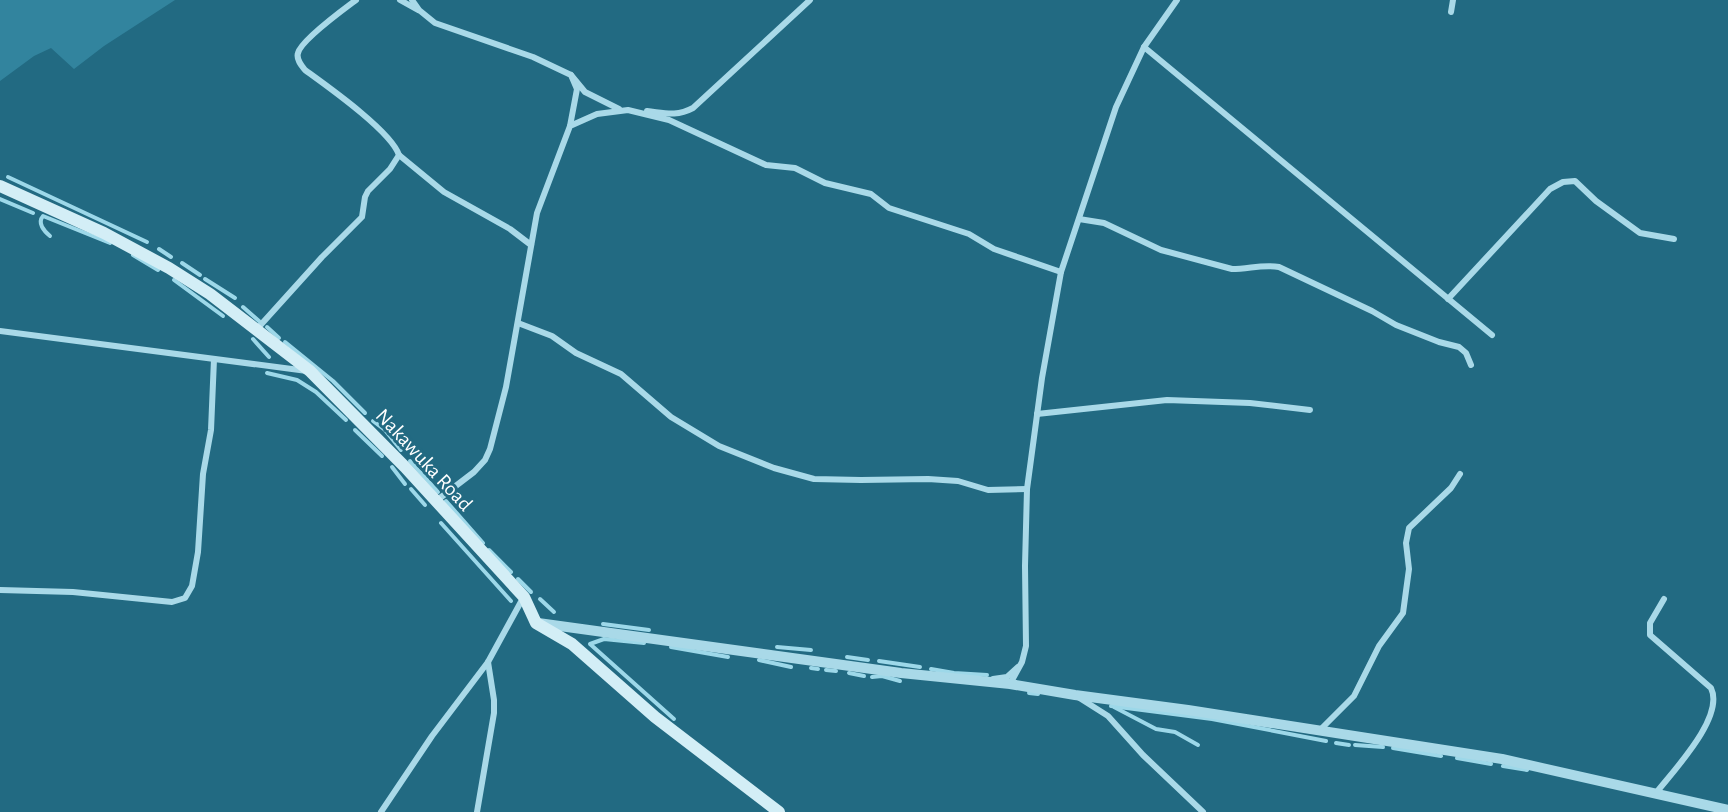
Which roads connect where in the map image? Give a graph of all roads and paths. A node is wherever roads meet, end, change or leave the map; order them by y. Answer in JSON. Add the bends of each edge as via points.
{"nodes":[{"id":1,"x":356,"y":0,"type":"edge"},
{"id":2,"x":400,"y":0,"type":"edge"},
{"id":3,"x":412,"y":0,"type":"edge"},
{"id":4,"x":810,"y":0,"type":"edge"},
{"id":5,"x":1177,"y":0,"type":"edge"},
{"id":6,"x":1454,"y":0,"type":"edge"},
{"id":7,"x":419,"y":10,"type":"junction"},
{"id":8,"x":1450,"y":12,"type":"dead end"},
{"id":9,"x":1144,"y":47,"type":"junction"},
{"id":10,"x":571,"y":75,"type":"junction"},
{"id":11,"x":628,"y":110,"type":"junction"},
{"id":12,"x":570,"y":126,"type":"junction"},
{"id":13,"x":399,"y":155,"type":"junction"},
{"id":14,"x":0,"y":186,"type":"edge"},
{"id":15,"x":1079,"y":219,"type":"junction"},
{"id":16,"x":1674,"y":239,"type":"dead end"},
{"id":17,"x":531,"y":245,"type":"junction"},
{"id":18,"x":1061,"y":272,"type":"junction"},
{"id":19,"x":1448,"y":299,"type":"junction"},
{"id":20,"x":518,"y":323,"type":"junction"},
{"id":21,"x":256,"y":330,"type":"junction"},
{"id":22,"x":0,"y":331,"type":"edge"},
{"id":23,"x":1492,"y":335,"type":"dead end"},
{"id":24,"x":214,"y":359,"type":"junction"},
{"id":25,"x":1471,"y":364,"type":"dead end"},
{"id":26,"x":310,"y":371,"type":"junction"},
{"id":27,"x":1310,"y":410,"type":"dead end"},
{"id":28,"x":1037,"y":414,"type":"junction"},
{"id":29,"x":1460,"y":474,"type":"dead end"},
{"id":30,"x":1026,"y":489,"type":"junction"},
{"id":31,"x":435,"y":502,"type":"junction"},
{"id":32,"x":0,"y":590,"type":"edge"},
{"id":33,"x":524,"y":597,"type":"junction"},
{"id":34,"x":1664,"y":599,"type":"dead end"},
{"id":35,"x":536,"y":623,"type":"junction"},
{"id":36,"x":488,"y":662,"type":"junction"},
{"id":37,"x":1022,"y":662,"type":"junction"},
{"id":38,"x":977,"y":681,"type":"junction"},
{"id":39,"x":1010,"y":684,"type":"junction"},
{"id":40,"x":1075,"y":695,"type":"junction"},
{"id":41,"x":1319,"y":731,"type":"junction"},
{"id":42,"x":1656,"y":793,"type":"junction"},
{"id":43,"x":1728,"y":810,"type":"edge"},
{"id":44,"x":381,"y":812,"type":"edge"},
{"id":45,"x":477,"y":812,"type":"edge"},
{"id":46,"x":779,"y":812,"type":"edge"},
{"id":47,"x":1203,"y":812,"type":"edge"}],
"edges":[{"from":1,"to":13,"type":"street","via":[[300,47],[298,60],[377,129]]},
{"from":2,"to":7,"type":"street"},
{"from":3,"to":7,"type":"street"},
{"from":4,"to":11,"type":"street","via":[[693,108],[670,115]]},
{"from":5,"to":9,"type":"street"},
{"from":6,"to":8,"type":"street"},
{"from":7,"to":10,"type":"street","via":[[435,23],[533,57]]},
{"from":9,"to":15,"type":"street","via":[[1116,107]]},
{"from":9,"to":19,"type":"street"},
{"from":10,"to":11,"type":"street","via":[[585,92],[617,109]]},
{"from":10,"to":12,"type":"street","via":[[577,89]]},
{"from":11,"to":12,"type":"street","via":[[597,114]]},
{"from":11,"to":18,"type":"street","via":[[669,120],[766,165],[795,168],[825,183],[871,194],[889,208],[969,234],[994,249]]},
{"from":12,"to":17,"type":"street","via":[[537,213]]},
{"from":13,"to":17,"type":"street","via":[[444,192]]},
{"from":13,"to":21,"type":"street","via":[[365,196],[362,217]]},
{"from":14,"to":21,"type":"main road","name":"Nakawuka Road","via":[[139,251],[210,294]]},
{"from":15,"to":18,"type":"street"},
{"from":15,"to":25,"type":"street","via":[[1104,223],[1161,250],[1232,269],[1279,267],[1396,325],[1459,347]]},
{"from":16,"to":19,"type":"street","via":[[1640,233],[1575,181],[1563,182],[1550,189]]},
{"from":17,"to":20,"type":"street"},
{"from":18,"to":28,"type":"street"},
{"from":19,"to":23,"type":"street"},
{"from":20,"to":30,"type":"street","via":[[552,336],[576,353],[621,374],[671,417],[719,446],[774,468],[814,479],[928,479],[958,481],[988,490]]},
{"from":20,"to":31,"type":"street","via":[[506,387],[485,460]]},
{"from":21,"to":26,"type":"main road","name":"Nakawuka Road"},
{"from":22,"to":24,"type":"street"},
{"from":24,"to":26,"type":"street"},
{"from":24,"to":32,"type":"street","via":[[198,552],[192,586],[185,598],[172,602],[73,592]]},
{"from":26,"to":31,"type":"main road","name":"Nakawuka Road","via":[[361,420]]},
{"from":27,"to":28,"type":"street","via":[[1167,399]]},
{"from":28,"to":30,"type":"street"},
{"from":29,"to":41,"type":"street","via":[[1451,488],[1409,528],[1403,613],[1379,646],[1354,696]]},
{"from":30,"to":37,"type":"street","via":[[1026,646]]},
{"from":31,"to":33,"type":"main road","name":"Nakawuka Road"},
{"from":33,"to":35,"type":"main road","name":"Nakawuka Road"},
{"from":33,"to":36,"type":"street"},
{"from":34,"to":42,"type":"street","via":[[1650,623],[1650,635],[1711,688],[1714,704],[1698,738]]},
{"from":35,"to":38,"type":"street"},
{"from":35,"to":46,"type":"main road","via":[[572,644],[655,717]]},
{"from":36,"to":44,"type":"street"},
{"from":36,"to":45,"type":"street","via":[[494,712]]},
{"from":37,"to":38,"type":"street","via":[[1006,676]]},
{"from":37,"to":39,"type":"street"},
{"from":38,"to":39,"type":"street"},
{"from":39,"to":40,"type":"street"},
{"from":40,"to":41,"type":"street"},
{"from":40,"to":47,"type":"street","via":[[1108,716]]},
{"from":41,"to":42,"type":"street","via":[[1502,759]]},
{"from":42,"to":43,"type":"street"}]}
